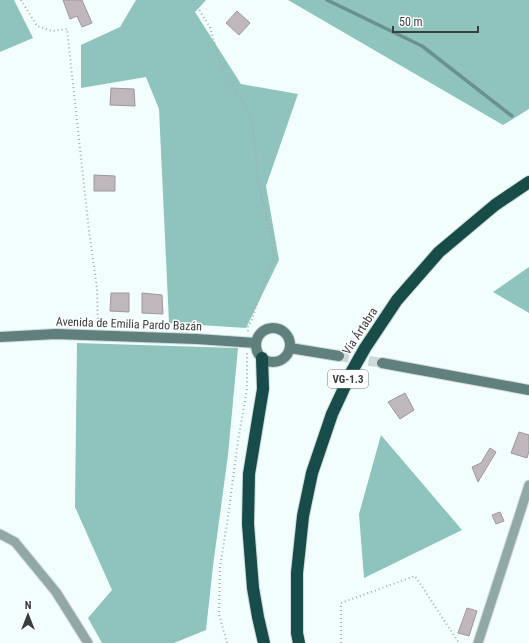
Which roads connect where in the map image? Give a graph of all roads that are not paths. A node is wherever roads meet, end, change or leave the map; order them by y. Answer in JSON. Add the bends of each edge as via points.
{"nodes":[{"id":1,"x":529,"y":182,"type":"edge"},
{"id":2,"x":0,"y":337,"type":"edge"},
{"id":3,"x":252,"y":343,"type":"junction"},
{"id":4,"x":290,"y":348,"type":"junction"},
{"id":5,"x":339,"y":356,"type":"tunnel mouth"},
{"id":6,"x":262,"y":358,"type":"junction"},
{"id":7,"x":382,"y":363,"type":"tunnel mouth"},
{"id":8,"x":529,"y":390,"type":"edge"},
{"id":9,"x":529,"y":485,"type":"edge"},
{"id":10,"x":0,"y":534,"type":"edge"},
{"id":11,"x":88,"y":643,"type":"edge"},
{"id":12,"x":264,"y":643,"type":"edge"},
{"id":13,"x":299,"y":643,"type":"edge"},
{"id":14,"x":478,"y":643,"type":"edge"}],
"edges":[{"from":1,"to":13,"type":"highway","name":"Vía Ártabra","number":"VG-1.3","via":[[495,205],[439,252],[397,300],[352,371],[332,414],[312,473],[303,516],[297,573]]},
{"from":2,"to":3,"type":"street","name":"Avenida de Emilia Pardo Bazán","via":[[56,334]]},
{"from":3,"to":4,"type":"street","via":[[265,330],[276,328],[288,337]]},
{"from":3,"to":6,"type":"street"},
{"from":4,"to":5,"type":"street"},
{"from":4,"to":6,"type":"street","via":[[279,361],[273,362]]},
{"from":6,"to":12,"type":"highway","via":[[263,389],[250,474],[248,524],[253,588]]},
{"from":7,"to":8,"type":"street"},
{"from":9,"to":14,"type":"street"},
{"from":10,"to":11,"type":"street","via":[[15,542],[56,592]]}]}
